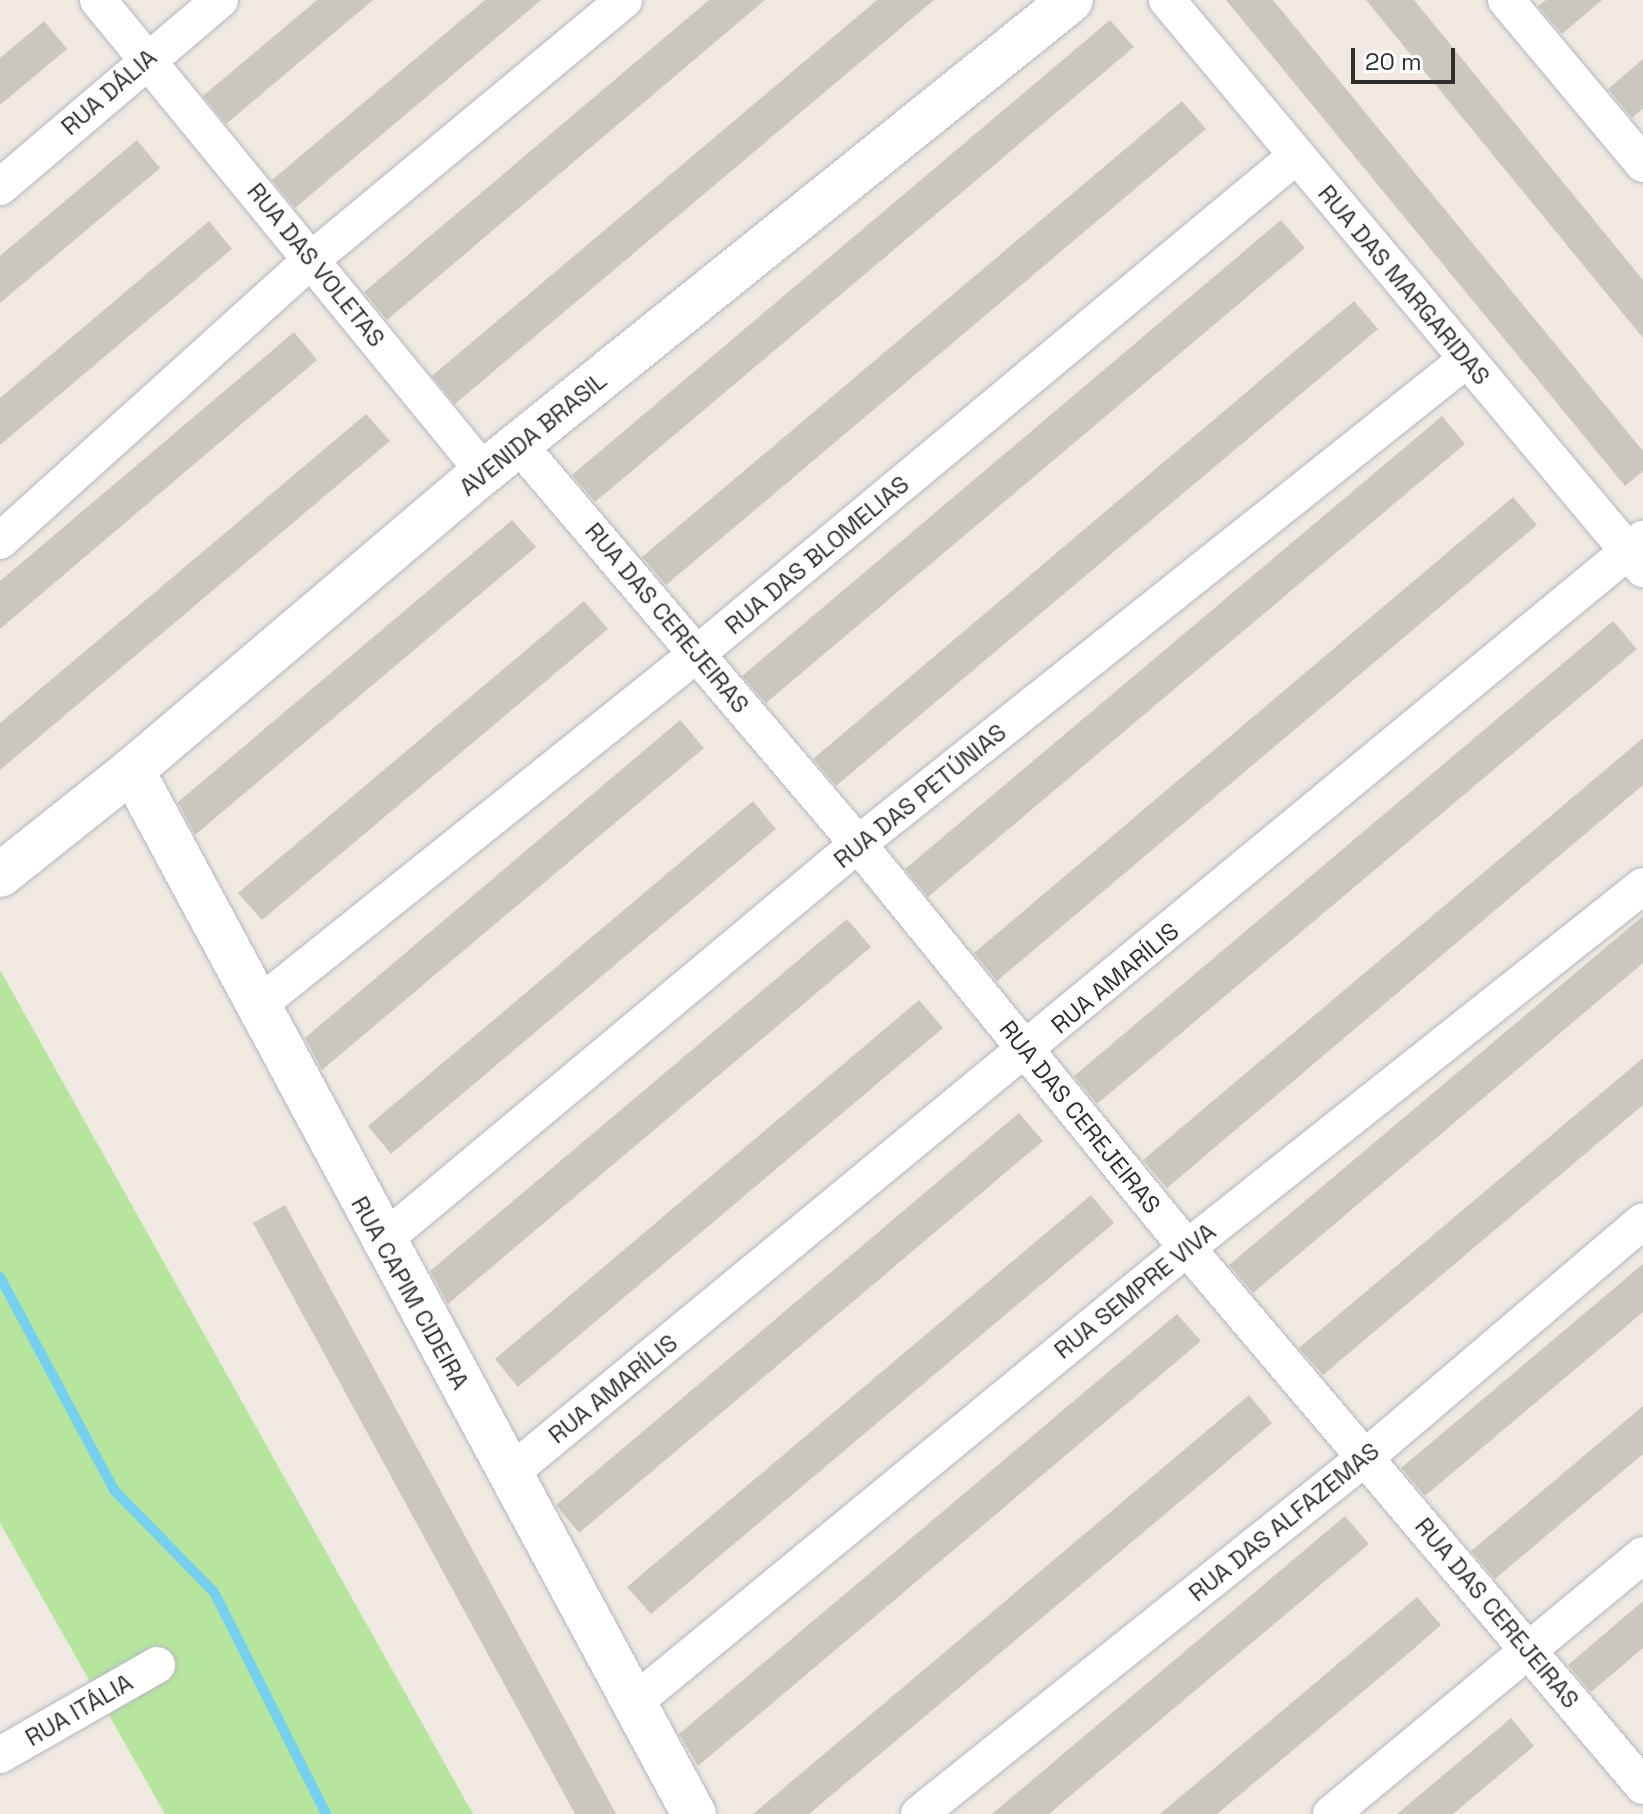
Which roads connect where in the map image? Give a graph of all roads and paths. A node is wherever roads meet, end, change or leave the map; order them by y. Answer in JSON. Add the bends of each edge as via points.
{"nodes":[{"id":1,"x":98,"y":0,"type":"edge"},
{"id":2,"x":220,"y":0,"type":"edge"},
{"id":3,"x":624,"y":0,"type":"edge"},
{"id":4,"x":1071,"y":0,"type":"edge"},
{"id":5,"x":1167,"y":0,"type":"edge"},
{"id":6,"x":1506,"y":0,"type":"edge"},
{"id":7,"x":147,"y":58,"type":"junction"},
{"id":8,"x":1296,"y":156,"type":"junction"},
{"id":9,"x":1643,"y":164,"type":"edge"},
{"id":10,"x":0,"y":187,"type":"edge"},
{"id":11,"x":311,"y":260,"type":"junction"},
{"id":12,"x":1466,"y":360,"type":"junction"},
{"id":13,"x":519,"y":445,"type":"junction"},
{"id":14,"x":484,"y":472,"type":"junction"},
{"id":15,"x":0,"y":541,"type":"edge"},
{"id":16,"x":1638,"y":553,"type":"edge"},
{"id":17,"x":698,"y":653,"type":"junction"},
{"id":18,"x":132,"y":770,"type":"junction"},
{"id":19,"x":858,"y":844,"type":"junction"},
{"id":20,"x":0,"y":875,"type":"edge"},
{"id":21,"x":1643,"y":886,"type":"edge"},
{"id":22,"x":257,"y":1006,"type":"junction"},
{"id":23,"x":1026,"y":1052,"type":"junction"},
{"id":24,"x":1643,"y":1221,"type":"edge"},
{"id":25,"x":381,"y":1242,"type":"junction"},
{"id":26,"x":1187,"y":1248,"type":"junction"},
{"id":27,"x":1367,"y":1456,"type":"junction"},
{"id":28,"x":509,"y":1474,"type":"junction"},
{"id":29,"x":1643,"y":1555,"type":"edge"},
{"id":30,"x":1526,"y":1652,"type":"junction"},
{"id":31,"x":157,"y":1665,"type":"dead end"},
{"id":32,"x":632,"y":1704,"type":"junction"},
{"id":33,"x":0,"y":1755,"type":"edge"},
{"id":34,"x":1643,"y":1786,"type":"edge"},
{"id":35,"x":694,"y":1814,"type":"edge"},
{"id":36,"x":919,"y":1814,"type":"edge"},
{"id":37,"x":1331,"y":1814,"type":"edge"}],
"edges":[{"from":1,"to":7,"type":"street","name":"RUA DAS VOLETAS"},
{"from":2,"to":7,"type":"street","name":"RUA DÁLIA"},
{"from":3,"to":11,"type":"street"},
{"from":4,"to":13,"type":"street","name":"AVENIDA BRASIL"},
{"from":5,"to":8,"type":"street","name":"RUA DAS MARGARIDAS"},
{"from":6,"to":9,"type":"street"},
{"from":7,"to":10,"type":"street","name":"RUA DÁLIA"},
{"from":7,"to":11,"type":"street","name":"RUA DAS VOLETAS"},
{"from":8,"to":12,"type":"street","name":"RUA DAS MARGARIDAS"},
{"from":8,"to":17,"type":"street","name":"RUA DAS BLOMELIAS"},
{"from":11,"to":14,"type":"street","name":"RUA DAS VOLETAS"},
{"from":11,"to":15,"type":"street"},
{"from":12,"to":16,"type":"street","name":"RUA DAS MARGARIDAS"},
{"from":12,"to":19,"type":"street","name":"RUA DAS PETÚNIAS"},
{"from":13,"to":14,"type":"street","name":"AVENIDA BRASIL"},
{"from":13,"to":17,"type":"street","name":"RUA DAS CEREJEIRAS"},
{"from":14,"to":18,"type":"street","name":"AVENIDA BRASIL"},
{"from":16,"to":23,"type":"street","name":"RUA AMARÍLIS"},
{"from":17,"to":19,"type":"street","name":"RUA DAS CEREJEIRAS"},
{"from":17,"to":22,"type":"street","name":"RUA DAS BLOMELIAS"},
{"from":18,"to":20,"type":"street","name":"AVENIDA BRASIL"},
{"from":18,"to":22,"type":"street","name":"RUA CAPIM CIDEIRA"},
{"from":19,"to":23,"type":"street","name":"RUA DAS CEREJEIRAS"},
{"from":19,"to":25,"type":"street","name":"RUA DAS PETÚNIAS"},
{"from":21,"to":26,"type":"street","name":"RUA SEMPRE VIVA"},
{"from":22,"to":25,"type":"street","name":"RUA CAPIM CIDEIRA"},
{"from":23,"to":26,"type":"street","name":"RUA DAS CEREJEIRAS"},
{"from":23,"to":28,"type":"street","name":"RUA AMARÍLIS"},
{"from":24,"to":27,"type":"street","name":"RUA DAS ALFAZEMAS"},
{"from":25,"to":28,"type":"street","name":"RUA CAPIM CIDEIRA"},
{"from":26,"to":27,"type":"street","name":"RUA DAS CEREJEIRAS"},
{"from":26,"to":32,"type":"street","name":"RUA SEMPRE VIVA"},
{"from":27,"to":30,"type":"street","name":"RUA DAS CEREJEIRAS"},
{"from":27,"to":36,"type":"street","name":"RUA DAS ALFAZEMAS"},
{"from":28,"to":32,"type":"street","name":"RUA CAPIM CIDEIRA"},
{"from":29,"to":30,"type":"street"},
{"from":30,"to":34,"type":"street","name":"RUA DAS CEREJEIRAS"},
{"from":30,"to":37,"type":"street"},
{"from":31,"to":33,"type":"street","name":"RUA ITÁLIA"},
{"from":32,"to":35,"type":"street","name":"RUA CAPIM CIDEIRA"}]}
